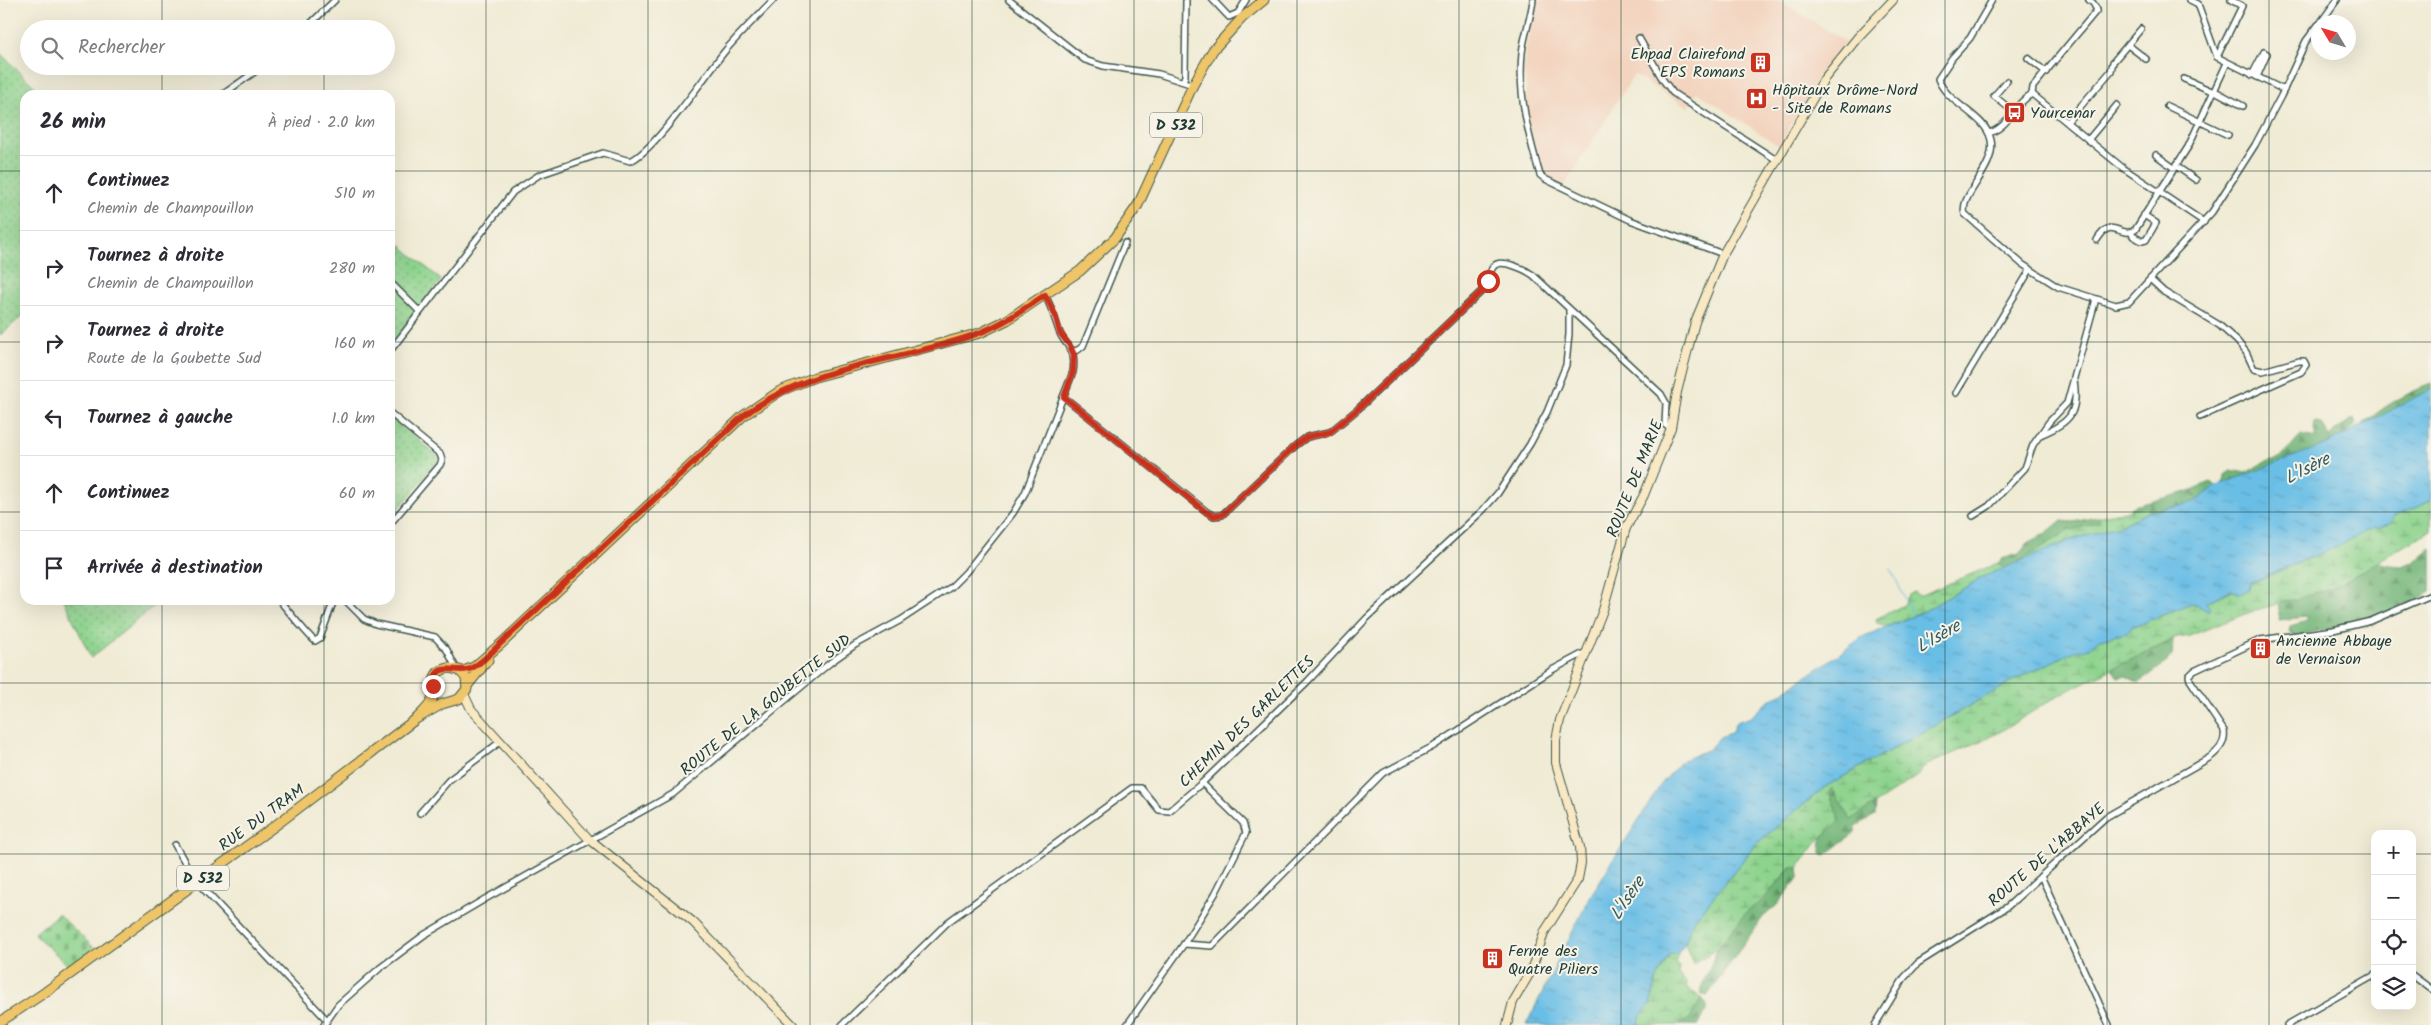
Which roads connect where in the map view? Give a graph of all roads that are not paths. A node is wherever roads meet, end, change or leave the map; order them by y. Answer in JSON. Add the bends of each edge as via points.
{"nodes":[{"id":1,"x":335,"y":0,"type":"edge"},
{"id":2,"x":773,"y":0,"type":"edge"},
{"id":3,"x":1009,"y":0,"type":"edge"},
{"id":4,"x":1186,"y":0,"type":"edge"},
{"id":5,"x":1213,"y":0,"type":"edge"},
{"id":6,"x":1246,"y":0,"type":"edge"},
{"id":7,"x":1255,"y":0,"type":"edge"},
{"id":8,"x":1264,"y":0,"type":"edge"},
{"id":9,"x":1533,"y":0,"type":"edge"},
{"id":10,"x":1893,"y":0,"type":"edge"},
{"id":11,"x":1992,"y":0,"type":"edge"},
{"id":12,"x":2190,"y":0,"type":"edge"},
{"id":13,"x":2231,"y":0,"type":"edge"},
{"id":14,"x":2337,"y":0,"type":"edge"},
{"id":15,"x":2092,"y":1,"type":"edge"},
{"id":16,"x":2199,"y":2,"type":"edge"},
{"id":17,"x":2326,"y":15,"type":"edge"},
{"id":18,"x":1242,"y":18,"type":"junction"},
{"id":19,"x":315,"y":20,"type":"edge"},
{"id":20,"x":2140,"y":29,"type":"dead end"},
{"id":21,"x":2311,"y":35,"type":"edge"},
{"id":22,"x":1639,"y":38,"type":"dead end"},
{"id":23,"x":2128,"y":45,"type":"junction"},
{"id":24,"x":2216,"y":57,"type":"junction"},
{"id":25,"x":2028,"y":58,"type":"dead end"},
{"id":26,"x":2146,"y":59,"type":"dead end"},
{"id":27,"x":2227,"y":64,"type":"junction"},
{"id":28,"x":2046,"y":72,"type":"junction"},
{"id":29,"x":250,"y":75,"type":"edge"},
{"id":30,"x":2184,"y":79,"type":"dead end"},
{"id":31,"x":1183,"y":81,"type":"junction"},
{"id":32,"x":2007,"y":81,"type":"dead end"},
{"id":33,"x":1193,"y":85,"type":"junction"},
{"id":34,"x":229,"y":90,"type":"edge"},
{"id":35,"x":2284,"y":90,"type":"junction"},
{"id":36,"x":2215,"y":91,"type":"junction"},
{"id":37,"x":2032,"y":94,"type":"junction"},
{"id":38,"x":2118,"y":105,"type":"dead end"},
{"id":39,"x":2168,"y":106,"type":"dead end"},
{"id":40,"x":2243,"y":106,"type":"dead end"},
{"id":41,"x":2014,"y":112,"type":"junction"},
{"id":42,"x":2067,"y":122,"type":"junction"},
{"id":43,"x":2200,"y":122,"type":"junction"},
{"id":44,"x":1989,"y":133,"type":"junction"},
{"id":45,"x":2228,"y":135,"type":"dead end"},
{"id":46,"x":2088,"y":140,"type":"junction"},
{"id":47,"x":2156,"y":155,"type":"dead end"},
{"id":48,"x":1778,"y":161,"type":"junction"},
{"id":49,"x":2175,"y":167,"type":"junction"},
{"id":50,"x":2196,"y":180,"type":"dead end"},
{"id":51,"x":2159,"y":192,"type":"junction"},
{"id":52,"x":2144,"y":215,"type":"junction"},
{"id":53,"x":2204,"y":222,"type":"junction"},
{"id":54,"x":2131,"y":232,"type":"junction"},
{"id":55,"x":2097,"y":240,"type":"dead end"},
{"id":56,"x":1125,"y":243,"type":"dead end"},
{"id":57,"x":1723,"y":254,"type":"junction"},
{"id":58,"x":2030,"y":270,"type":"junction"},
{"id":59,"x":2150,"y":279,"type":"junction"},
{"id":60,"x":395,"y":288,"type":"edge"},
{"id":61,"x":1045,"y":295,"type":"junction"},
{"id":62,"x":2096,"y":299,"type":"junction"},
{"id":63,"x":1569,"y":310,"type":"junction"},
{"id":64,"x":420,"y":312,"type":"junction"},
{"id":65,"x":395,"y":344,"type":"edge"},
{"id":66,"x":1072,"y":351,"type":"junction"},
{"id":67,"x":2074,"y":378,"type":"junction"},
{"id":68,"x":1956,"y":393,"type":"dead end"},
{"id":69,"x":1064,"y":397,"type":"junction"},
{"id":70,"x":395,"y":417,"type":"edge"},
{"id":71,"x":2200,"y":417,"type":"dead end"},
{"id":72,"x":1671,"y":428,"type":"junction"},
{"id":73,"x":2040,"y":435,"type":"junction"},
{"id":74,"x":1973,"y":516,"type":"dead end"},
{"id":75,"x":395,"y":518,"type":"edge"},
{"id":76,"x":2431,"y":595,"type":"edge"},
{"id":77,"x":284,"y":605,"type":"edge"},
{"id":78,"x":332,"y":605,"type":"edge"},
{"id":79,"x":350,"y":605,"type":"edge"},
{"id":80,"x":502,"y":642,"type":"junction"},
{"id":81,"x":1588,"y":650,"type":"junction"},
{"id":82,"x":449,"y":656,"type":"junction"},
{"id":83,"x":445,"y":668,"type":"junction"},
{"id":84,"x":458,"y":670,"type":"junction"},
{"id":85,"x":466,"y":690,"type":"junction"},
{"id":86,"x":434,"y":691,"type":"junction"},
{"id":87,"x":452,"y":701,"type":"junction"},
{"id":88,"x":471,"y":709,"type":"junction"},
{"id":89,"x":409,"y":725,"type":"junction"},
{"id":90,"x":500,"y":742,"type":"junction"},
{"id":91,"x":1202,"y":783,"type":"junction"},
{"id":92,"x":420,"y":813,"type":"dead end"},
{"id":93,"x":590,"y":840,"type":"junction"},
{"id":94,"x":175,"y":845,"type":"dead end"},
{"id":95,"x":2042,"y":876,"type":"junction"},
{"id":96,"x":197,"y":882,"type":"junction"},
{"id":97,"x":1184,"y":944,"type":"junction"},
{"id":98,"x":2371,"y":977,"type":"edge"},
{"id":99,"x":2416,"y":978,"type":"edge"},
{"id":100,"x":2431,"y":989,"type":"edge"},
{"id":101,"x":0,"y":1022,"type":"edge"},
{"id":102,"x":325,"y":1023,"type":"edge"},
{"id":103,"x":793,"y":1025,"type":"edge"},
{"id":104,"x":842,"y":1025,"type":"edge"},
{"id":105,"x":1127,"y":1025,"type":"edge"},
{"id":106,"x":1507,"y":1025,"type":"edge"},
{"id":107,"x":1875,"y":1025,"type":"edge"},
{"id":108,"x":2109,"y":1025,"type":"edge"},
{"id":109,"x":2287,"y":1025,"type":"edge"}],
"edges":[{"from":1,"to":19,"type":"street"},
{"from":2,"to":64,"type":"street","via":[[726,50],[664,129],[637,157],[630,161],[603,153],[539,176],[512,192]]},
{"from":3,"to":31,"type":"street","via":[[1085,60]]},
{"from":4,"to":31,"type":"street"},
{"from":5,"to":6,"type":"street","via":[[1229,17],[1238,13]]},
{"from":7,"to":18,"type":"main road","number":"D 532"},
{"from":8,"to":18,"type":"main road","number":"D 532"},
{"from":9,"to":57,"type":"street","via":[[1522,55],[1521,94],[1540,174],[1630,220]]},
{"from":10,"to":48,"type":"street","name":"ROUTE DE MARIE","via":[[1832,68]]},
{"from":11,"to":44,"type":"street","via":[[1970,38],[1938,79],[1958,105]]},
{"from":12,"to":16,"type":"street"},
{"from":13,"to":24,"type":"street","via":[[2242,6]]},
{"from":14,"to":17,"type":"street"},
{"from":15,"to":28,"type":"street","via":[[2097,10]]},
{"from":16,"to":24,"type":"street"},
{"from":18,"to":33,"type":"main road","number":"D 532","via":[[1213,50]]},
{"from":20,"to":23,"type":"street"},
{"from":21,"to":35,"type":"street"},
{"from":22,"to":48,"type":"street","via":[[1673,93]]},
{"from":23,"to":26,"type":"street"},
{"from":23,"to":42,"type":"street","via":[[2113,62],[2111,71]]},
{"from":24,"to":27,"type":"street"},
{"from":25,"to":28,"type":"street"},
{"from":27,"to":35,"type":"street"},
{"from":27,"to":36,"type":"street"},
{"from":28,"to":37,"type":"street","via":[[2033,87]]},
{"from":29,"to":34,"type":"street"},
{"from":30,"to":36,"type":"street"},
{"from":31,"to":33,"type":"street"},
{"from":32,"to":41,"type":"street","via":[[1994,96]]},
{"from":33,"to":61,"type":"main road","number":"D 532","via":[[1149,185],[1129,221],[1092,261]]},
{"from":35,"to":53,"type":"street","via":[[2255,144]]},
{"from":36,"to":40,"type":"street"},
{"from":36,"to":43,"type":"street"},
{"from":37,"to":41,"type":"street"},
{"from":37,"to":42,"type":"street"},
{"from":38,"to":46,"type":"street"},
{"from":39,"to":43,"type":"street"},
{"from":41,"to":44,"type":"street","via":[[2004,125]]},
{"from":42,"to":46,"type":"street"},
{"from":43,"to":45,"type":"street"},
{"from":43,"to":49,"type":"street"},
{"from":44,"to":58,"type":"street","via":[[1992,150],[1989,162],[1966,200],[1963,211],[1968,219]]},
{"from":46,"to":51,"type":"street"},
{"from":47,"to":49,"type":"street"},
{"from":48,"to":57,"type":"street","name":"ROUTE DE MARIE"},
{"from":49,"to":50,"type":"street"},
{"from":49,"to":51,"type":"street"},
{"from":51,"to":52,"type":"street"},
{"from":51,"to":53,"type":"street"},
{"from":52,"to":54,"type":"street"},
{"from":52,"to":54,"type":"street","via":[[2156,223],[2146,240],[2142,241]]},
{"from":53,"to":59,"type":"street"},
{"from":54,"to":55,"type":"street","via":[[2109,228]]},
{"from":56,"to":66,"type":"street","via":[[1083,346]]},
{"from":57,"to":72,"type":"street","name":"ROUTE DE MARIE","via":[[1695,322]]},
{"from":58,"to":62,"type":"street","via":[[2058,287]]},
{"from":58,"to":68,"type":"street"},
{"from":59,"to":62,"type":"street","via":[[2129,302],[2121,305]]},
{"from":59,"to":71,"type":"street","via":[[2164,292],[2219,325],[2244,348],[2254,369],[2263,370],[2299,360],[2306,365],[2300,372]]},
{"from":60,"to":64,"type":"street"},
{"from":61,"to":66,"type":"street","via":[[1060,333]]},
{"from":61,"to":80,"type":"main road","number":"D 532","via":[[980,333],[815,376],[766,400],[743,416]]},
{"from":62,"to":67,"type":"street"},
{"from":63,"to":69,"type":"street","via":[[1521,266],[1494,266],[1484,289],[1358,409],[1330,432],[1307,437],[1295,446],[1222,515],[1206,512]]},
{"from":63,"to":72,"type":"street","via":[[1661,394],[1666,403],[1665,425]]},
{"from":63,"to":91,"type":"street","name":"CHEMIN DES GARLETTES","via":[[1566,365],[1530,444],[1498,493]]},
{"from":64,"to":65,"type":"street"},
{"from":66,"to":69,"type":"street","name":"ROUTE DE LA GOUBETTE SUD","via":[[1075,362]]},
{"from":67,"to":73,"type":"street","via":[[2067,403]]},
{"from":67,"to":73,"type":"street","via":[[2075,407],[2068,421]]},
{"from":69,"to":93,"type":"street","name":"ROUTE DE LA GOUBETTE SUD","via":[[1025,493],[988,545],[950,587],[831,662],[673,794]]},
{"from":70,"to":75,"type":"street","via":[[440,454],[442,460]]},
{"from":72,"to":81,"type":"street","name":"ROUTE DE MARIE","via":[[1644,495],[1626,528]]},
{"from":73,"to":74,"type":"street","via":[[2025,468],[1989,506]]},
{"from":76,"to":95,"type":"street","name":"ROUTE DE L'ABBAYE","via":[[2371,620],[2312,634],[2260,640],[2194,672],[2189,676],[2190,680],[2224,731],[2220,749],[2106,817]]},
{"from":77,"to":78,"type":"street","via":[[315,641],[320,638]]},
{"from":79,"to":82,"type":"street","via":[[364,619],[376,624],[435,637],[442,642]]},
{"from":80,"to":84,"type":"main road","number":"D 532","via":[[474,667]]},
{"from":80,"to":85,"type":"main road","number":"D 532"},
{"from":81,"to":97,"type":"street","via":[[1383,774],[1212,946]]},
{"from":81,"to":106,"type":"street","name":"ROUTE DE MARIE","via":[[1560,720],[1556,740],[1556,762],[1580,847],[1580,871],[1546,931],[1530,973],[1513,1002]]},
{"from":82,"to":83,"type":"street"},
{"from":82,"to":84,"type":"street"},
{"from":83,"to":84,"type":"main road"},
{"from":83,"to":86,"type":"main road","via":[[435,678]]},
{"from":84,"to":85,"type":"main road","via":[[466,678]]},
{"from":85,"to":87,"type":"main road"},
{"from":85,"to":88,"type":"street"},
{"from":86,"to":87,"type":"main road","via":[[439,698]]},
{"from":86,"to":89,"type":"main road","number":"D 532","via":[[431,701]]},
{"from":87,"to":88,"type":"street"},
{"from":87,"to":89,"type":"main road","number":"D 532"},
{"from":88,"to":90,"type":"street"},
{"from":89,"to":96,"type":"main road","name":"RUE DU TRAM","number":"D 532"},
{"from":90,"to":92,"type":"street","via":[[449,780]]},
{"from":90,"to":93,"type":"street"},
{"from":91,"to":97,"type":"street","via":[[1243,823],[1246,833],[1215,894]]},
{"from":91,"to":104,"type":"street","name":"CHEMIN DES GARLETTES","via":[[1169,811],[1163,812],[1141,788],[1132,788],[948,922]]},
{"from":93,"to":102,"type":"street","name":"ROUTE DE LA GOUBETTE SUD","via":[[424,935],[338,1004]]},
{"from":93,"to":103,"type":"street","via":[[693,922]]},
{"from":94,"to":96,"type":"street"},
{"from":95,"to":107,"type":"street","name":"ROUTE DE L'ABBAYE","via":[[1993,917],[1918,963],[1904,978]]},
{"from":95,"to":108,"type":"street"},
{"from":96,"to":101,"type":"main road","name":"RUE DU TRAM","number":"D 532","via":[[44,994]]},
{"from":96,"to":102,"type":"street"},
{"from":97,"to":105,"type":"street"},
{"from":98,"to":109,"type":"street"},
{"from":99,"to":100,"type":"street"}]}
